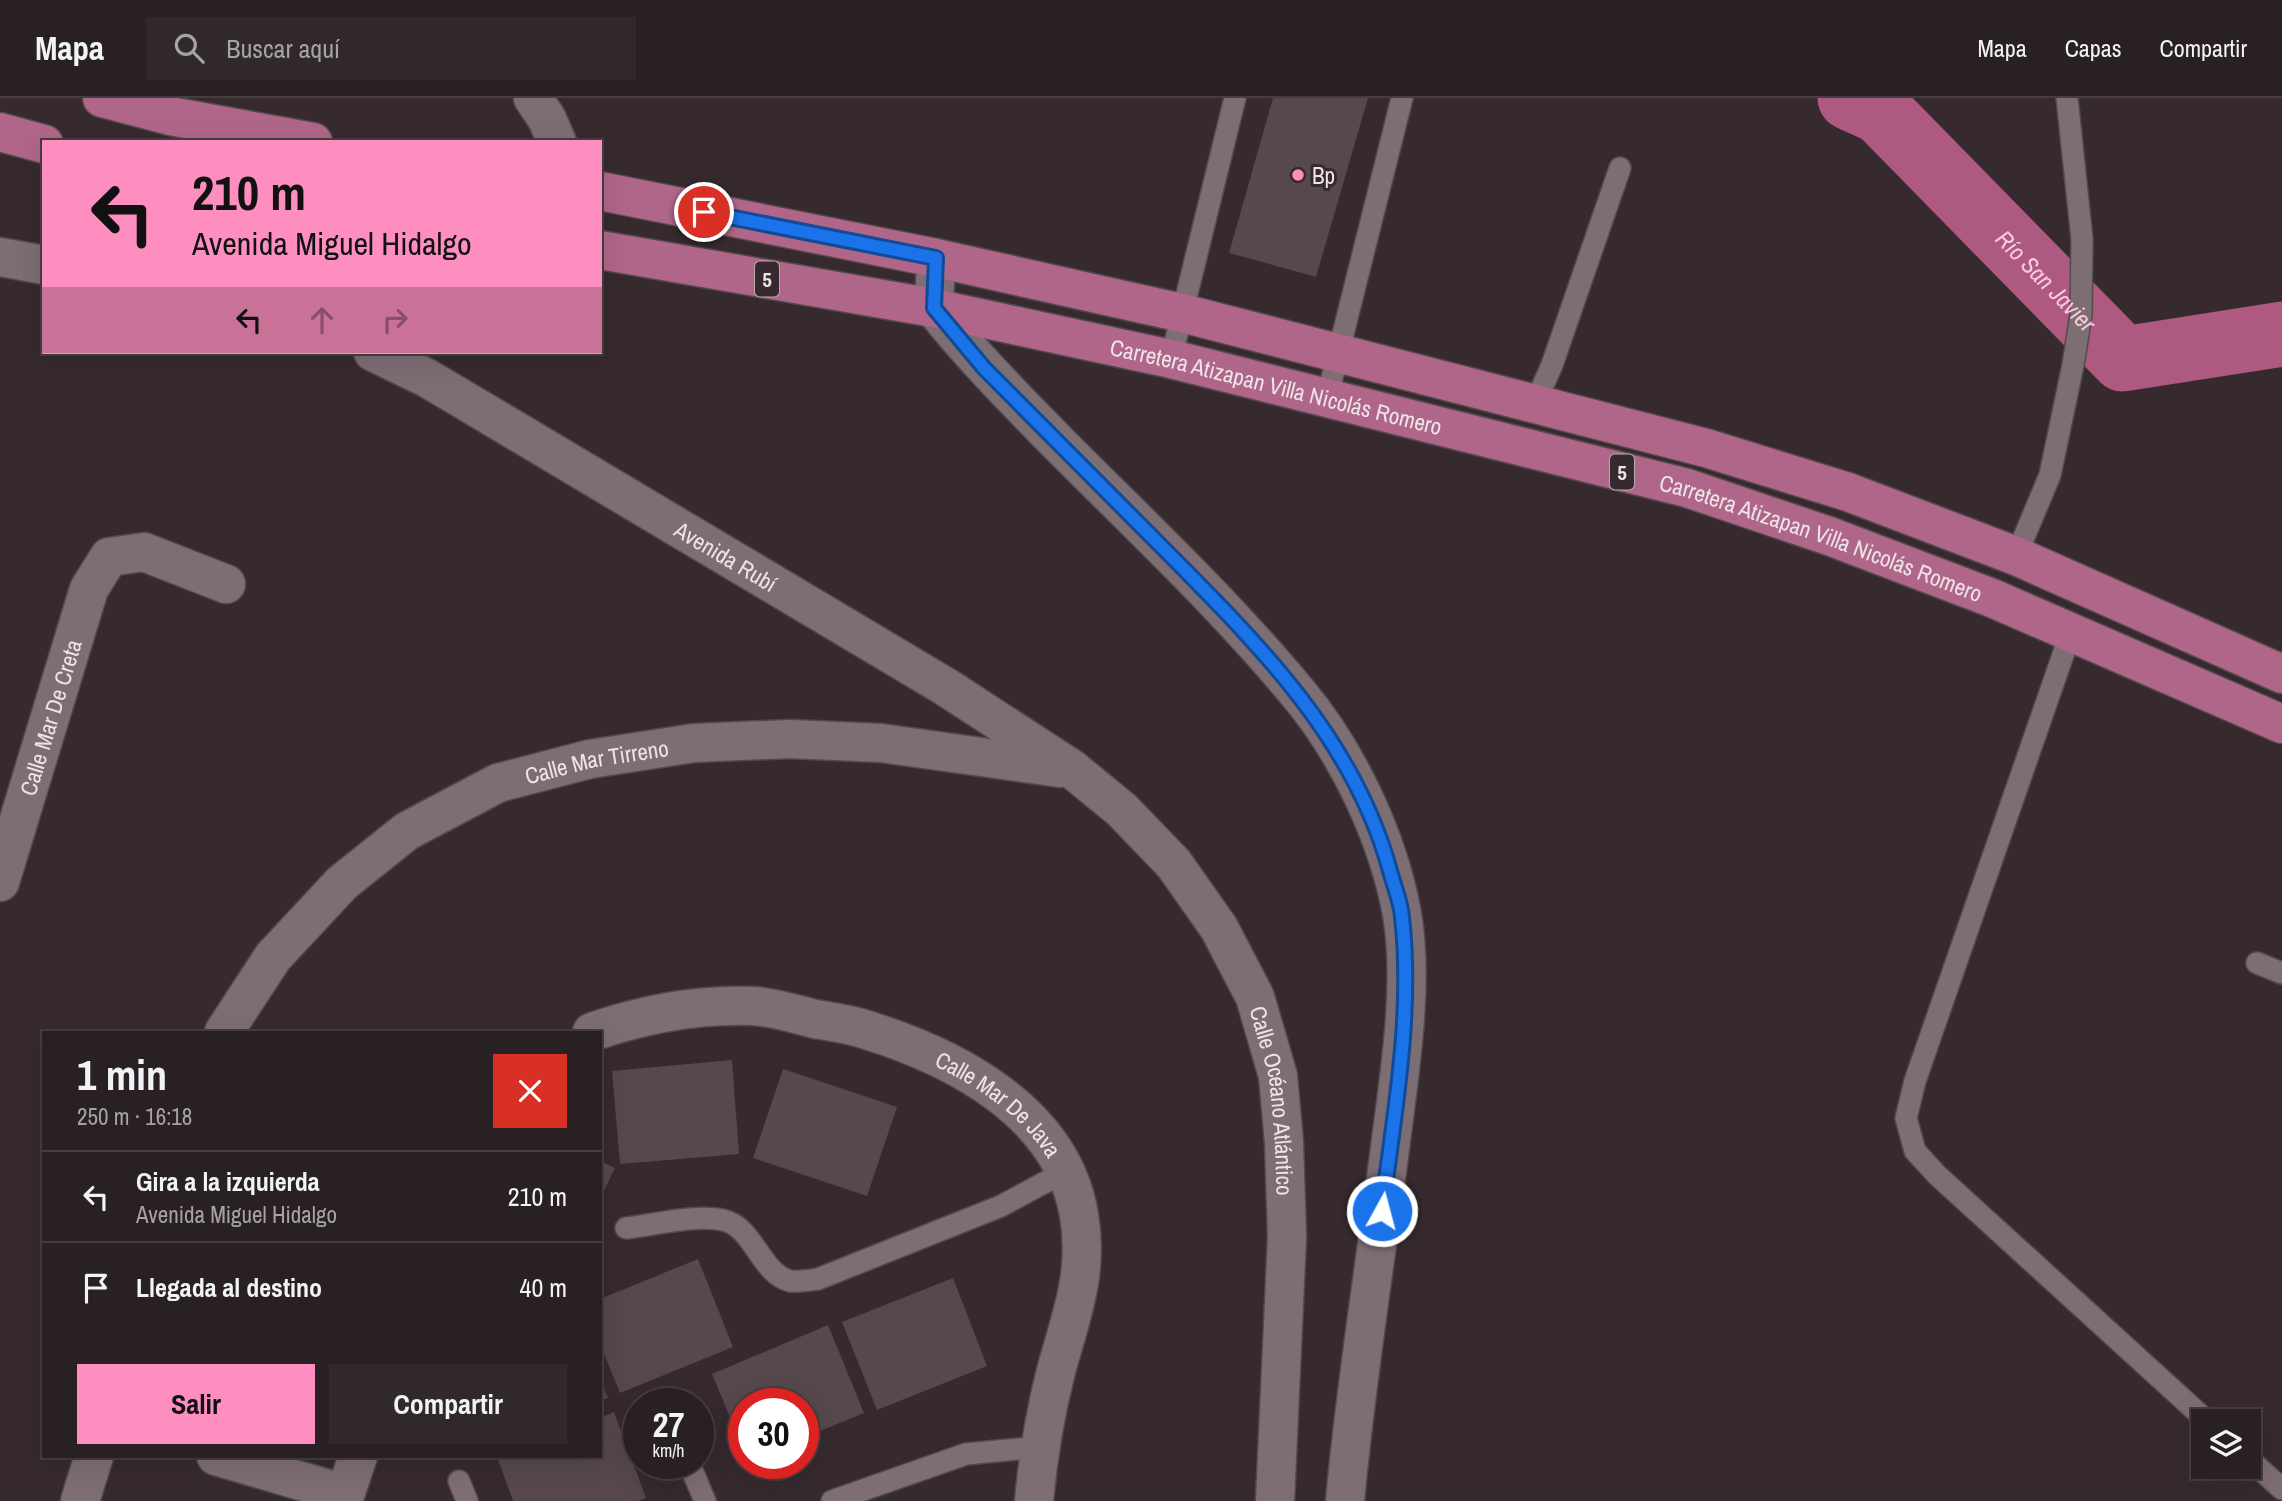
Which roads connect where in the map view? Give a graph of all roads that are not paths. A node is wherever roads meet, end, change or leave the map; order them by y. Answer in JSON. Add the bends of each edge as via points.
{"nodes":[{"id":1,"x":103,"y":98,"type":"edge"},
{"id":2,"x":533,"y":98,"type":"edge"},
{"id":3,"x":1235,"y":98,"type":"edge"},
{"id":4,"x":1402,"y":98,"type":"edge"},
{"id":5,"x":2067,"y":98,"type":"edge"},
{"id":6,"x":0,"y":132,"type":"edge"},
{"id":7,"x":302,"y":140,"type":"edge"},
{"id":8,"x":556,"y":140,"type":"edge"},
{"id":9,"x":42,"y":143,"type":"edge"},
{"id":10,"x":1620,"y":168,"type":"dead end"},
{"id":11,"x":602,"y":191,"type":"edge"},
{"id":12,"x":602,"y":250,"type":"edge"},
{"id":13,"x":936,"y":258,"type":"junction"},
{"id":14,"x":934,"y":308,"type":"junction"},
{"id":15,"x":1182,"y":313,"type":"junction"},
{"id":16,"x":1338,"y":353,"type":"junction"},
{"id":17,"x":377,"y":354,"type":"edge"},
{"id":18,"x":1171,"y":359,"type":"junction"},
{"id":19,"x":1326,"y":398,"type":"junction"},
{"id":20,"x":1535,"y":403,"type":"junction"},
{"id":21,"x":2015,"y":556,"type":"junction"},
{"id":22,"x":226,"y":584,"type":"dead end"},
{"id":23,"x":2071,"y":632,"type":"junction"},
{"id":24,"x":2282,"y":674,"type":"edge"},
{"id":25,"x":2282,"y":724,"type":"edge"},
{"id":26,"x":1072,"y":769,"type":"junction"},
{"id":27,"x":0,"y":882,"type":"edge"},
{"id":28,"x":2257,"y":963,"type":"dead end"},
{"id":29,"x":2282,"y":973,"type":"edge"},
{"id":30,"x":225,"y":1031,"type":"edge"},
{"id":31,"x":595,"y":1031,"type":"edge"},
{"id":32,"x":1066,"y":1171,"type":"junction"},
{"id":33,"x":626,"y":1228,"type":"dead end"},
{"id":34,"x":2194,"y":1409,"type":"edge"},
{"id":35,"x":1039,"y":1447,"type":"junction"},
{"id":36,"x":93,"y":1458,"type":"edge"},
{"id":37,"x":222,"y":1458,"type":"edge"},
{"id":38,"x":357,"y":1458,"type":"edge"},
{"id":39,"x":2261,"y":1470,"type":"edge"},
{"id":40,"x":696,"y":1479,"type":"edge"},
{"id":41,"x":459,"y":1481,"type":"dead end"},
{"id":42,"x":2282,"y":1489,"type":"edge"},
{"id":43,"x":344,"y":1497,"type":"edge"},
{"id":44,"x":79,"y":1501,"type":"edge"},
{"id":45,"x":467,"y":1501,"type":"edge"},
{"id":46,"x":705,"y":1501,"type":"edge"},
{"id":47,"x":832,"y":1501,"type":"edge"},
{"id":48,"x":1034,"y":1501,"type":"edge"},
{"id":49,"x":1275,"y":1501,"type":"edge"},
{"id":50,"x":1345,"y":1501,"type":"edge"}],
"edges":[{"from":1,"to":7,"type":"main road","via":[[170,116]]},
{"from":2,"to":8,"type":"street"},
{"from":3,"to":15,"type":"lane"},
{"from":4,"to":16,"type":"lane"},
{"from":5,"to":21,"type":"lane","via":[[2082,239],[2081,316],[2050,475]]},
{"from":6,"to":9,"type":"main road"},
{"from":10,"to":20,"type":"lane"},
{"from":11,"to":13,"type":"main road","number":"5"},
{"from":12,"to":14,"type":"main road","number":"5"},
{"from":13,"to":14,"type":"street"},
{"from":13,"to":15,"type":"main road","name":"Carretera Atizapan Villa Nicolás Romero","number":"5"},
{"from":14,"to":18,"type":"main road","name":"Carretera Atizapan Villa Nicolás Romero","number":"5"},
{"from":14,"to":50,"type":"street","via":[[984,368],[1216,601],[1299,694],[1347,763],[1383,846],[1402,914],[1405,992],[1401,1061]]},
{"from":15,"to":16,"type":"main road","name":"Carretera Atizapan Villa Nicolás Romero","number":"5"},
{"from":15,"to":18,"type":"lane"},
{"from":16,"to":19,"type":"lane"},
{"from":16,"to":20,"type":"main road","name":"Carretera Atizapan Villa Nicolás Romero","number":"5"},
{"from":17,"to":26,"type":"street","name":"Avenida Rubí","via":[[427,378],[946,687]]},
{"from":18,"to":19,"type":"main road","name":"Carretera Atizapan Villa Nicolás Romero","number":"5"},
{"from":19,"to":23,"type":"main road","name":"Carretera Atizapan Villa Nicolás Romero","number":"5","via":[[1687,488],[1829,536]]},
{"from":20,"to":21,"type":"main road","name":"Carretera Atizapan Villa Nicolás Romero","number":"5","via":[[1848,492]]},
{"from":21,"to":24,"type":"main road","name":"Carretera Atizapan Villa Nicolás Romero","number":"5"},
{"from":22,"to":27,"type":"street","name":"Calle Mar De Creta","via":[[145,552],[108,557],[89,589]]},
{"from":23,"to":25,"type":"main road","name":"Carretera Atizapan Villa Nicolás Romero","number":"5"},
{"from":23,"to":34,"type":"lane","via":[[1906,1118],[1915,1151],[1937,1175]]},
{"from":26,"to":30,"type":"street","name":"Calle Mar Tirreno","via":[[881,743],[790,739],[694,743],[590,759],[498,783],[407,831],[342,883],[273,957]]},
{"from":26,"to":49,"type":"street","name":"Calle Océano Atlántico","via":[[1122,810],[1174,864],[1219,928],[1255,997],[1278,1076],[1287,1237]]},
{"from":28,"to":29,"type":"lane"},
{"from":31,"to":32,"type":"street","name":"Calle Mar De Java","via":[[626,1020],[697,1007],[756,1006],[866,1029],[984,1083],[1025,1114],[1050,1142]]},
{"from":32,"to":33,"type":"lane","via":[[1002,1206],[818,1279],[790,1280],[771,1268],[743,1232],[725,1220]]},
{"from":32,"to":35,"type":"street","name":"Calle Mar De Java","via":[[1079,1214],[1083,1258]]},
{"from":35,"to":47,"type":"lane","via":[[966,1454]]},
{"from":35,"to":48,"type":"street","name":"Calle Mar De Java"},
{"from":36,"to":44,"type":"street"},
{"from":37,"to":43,"type":"street"},
{"from":38,"to":43,"type":"street"},
{"from":39,"to":42,"type":"lane"},
{"from":40,"to":46,"type":"lane"},
{"from":41,"to":45,"type":"lane"}]}
